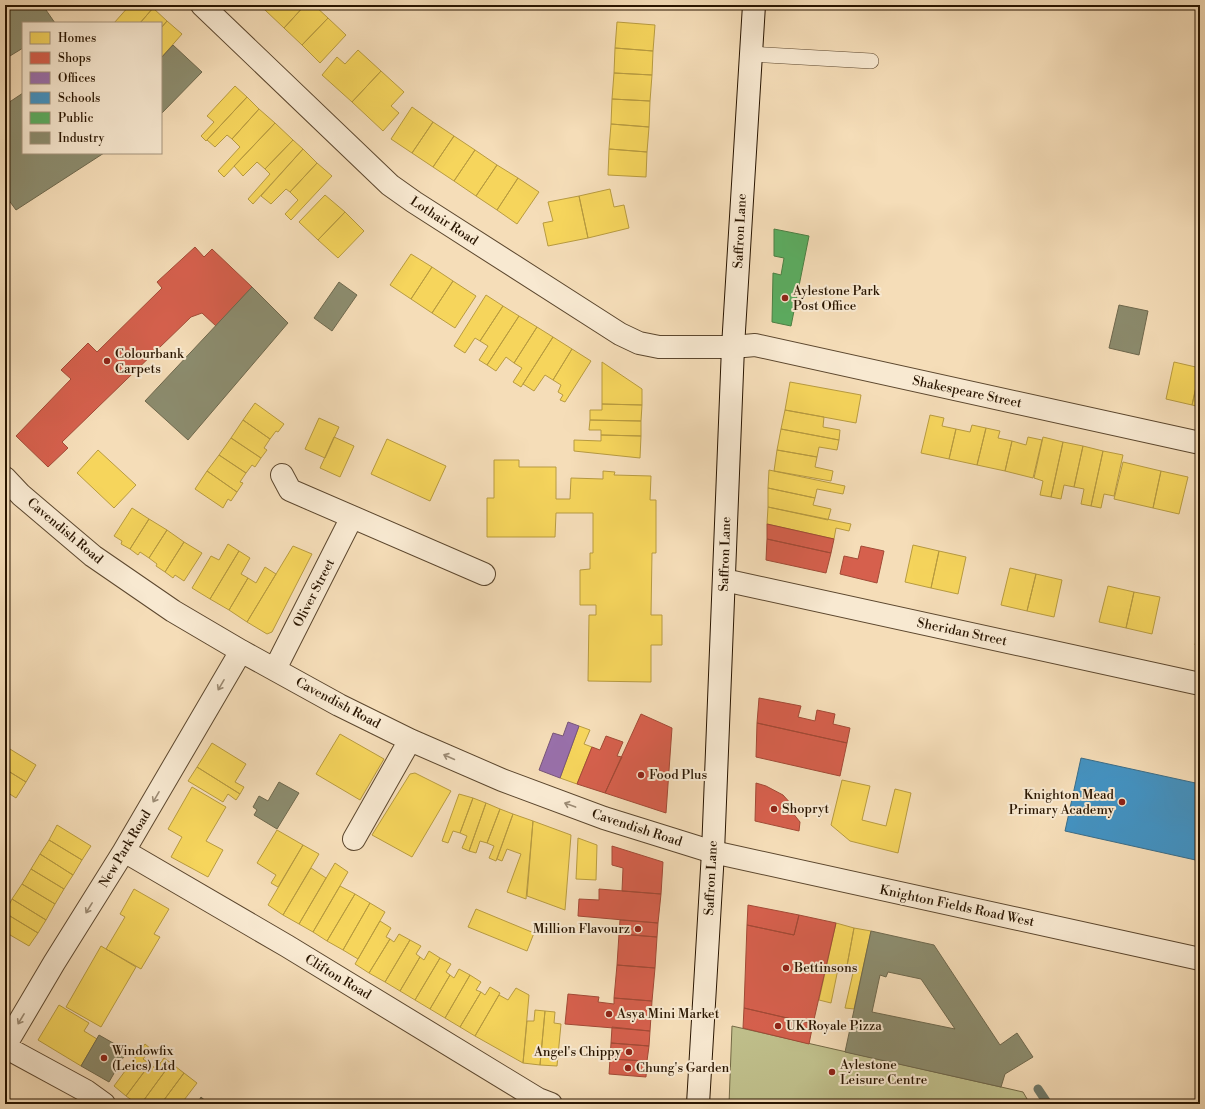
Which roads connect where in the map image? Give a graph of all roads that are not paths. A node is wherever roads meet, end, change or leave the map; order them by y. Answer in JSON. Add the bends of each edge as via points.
{"nodes":[{"id":1,"x":202,"y":5,"type":"edge"},
{"id":2,"x":754,"y":5,"type":"edge"},
{"id":3,"x":750,"y":54,"type":"junction"},
{"id":4,"x":871,"y":61,"type":"dead end"},
{"id":5,"x":733,"y":347,"type":"junction"},
{"id":6,"x":1200,"y":443,"type":"edge"},
{"id":7,"x":282,"y":475,"type":"dead end"},
{"id":8,"x":5,"y":478,"type":"edge"},
{"id":9,"x":352,"y":517,"type":"junction"},
{"id":10,"x":484,"y":574,"type":"dead end"},
{"id":11,"x":724,"y":580,"type":"junction"},
{"id":12,"x":241,"y":651,"type":"junction"},
{"id":13,"x":275,"y":669,"type":"junction"},
{"id":14,"x":1200,"y":684,"type":"edge"},
{"id":15,"x":410,"y":740,"type":"junction"},
{"id":16,"x":354,"y":839,"type":"dead end"},
{"id":17,"x":124,"y":852,"type":"junction"},
{"id":18,"x":713,"y":852,"type":"junction"},
{"id":19,"x":1200,"y":959,"type":"edge"},
{"id":20,"x":5,"y":1046,"type":"edge"},
{"id":21,"x":543,"y":1103,"type":"edge"},
{"id":22,"x":104,"y":1104,"type":"edge"},
{"id":23,"x":698,"y":1104,"type":"edge"}],
"edges":[{"from":1,"to":5,"type":"street","name":"Lothair Road","via":[[390,185],[414,202],[620,334],[639,343],[659,347]]},
{"from":2,"to":3,"type":"street","name":"Saffron Lane"},
{"from":3,"to":4,"type":"lane"},
{"from":3,"to":5,"type":"street","name":"Saffron Lane"},
{"from":5,"to":6,"type":"street","name":"Shakespeare Street","via":[[755,345]]},
{"from":5,"to":11,"type":"street","name":"Saffron Lane"},
{"from":7,"to":9,"type":"street","via":[[290,490]]},
{"from":8,"to":12,"type":"street","name":"Cavendish Road","via":[[21,495],[93,556],[173,611]]},
{"from":9,"to":10,"type":"street"},
{"from":9,"to":13,"type":"street","name":"Oliver Street"},
{"from":11,"to":14,"type":"street","name":"Sheridan Street"},
{"from":11,"to":18,"type":"street","name":"Saffron Lane"},
{"from":12,"to":13,"type":"street","name":"Cavendish Road"},
{"from":12,"to":17,"type":"street","name":"New Park Road","one_way":true},
{"from":13,"to":15,"type":"street","name":"Cavendish Road"},
{"from":15,"to":16,"type":"street"},
{"from":18,"to":15,"type":"street","name":"Cavendish Road","one_way":true,"via":[[604,818],[502,780]]},
{"from":17,"to":20,"type":"street","name":"New Park Road","one_way":true},
{"from":17,"to":21,"type":"street","name":"Clifton Road","via":[[287,946]]},
{"from":18,"to":19,"type":"street","name":"Knighton Fields Road West"},
{"from":18,"to":23,"type":"street","name":"Saffron Lane"},
{"from":20,"to":22,"type":"street","via":[[86,1091]]}]}
